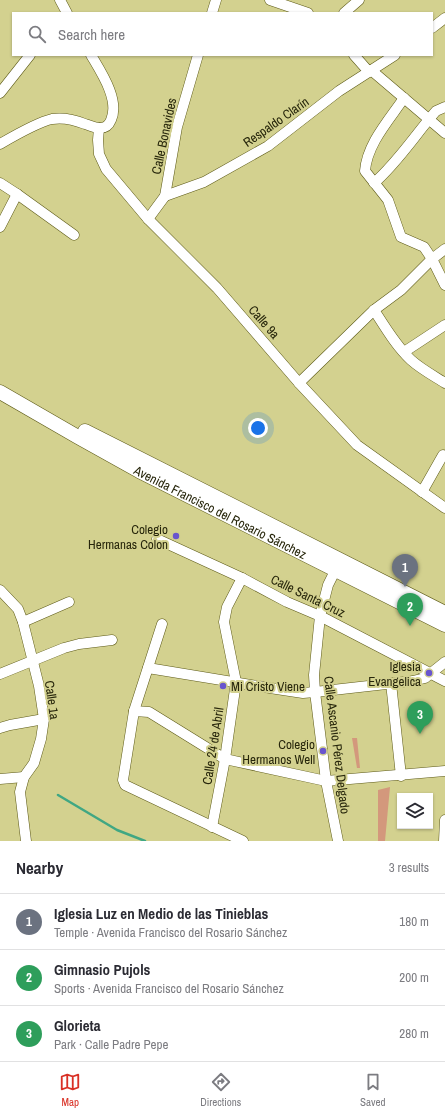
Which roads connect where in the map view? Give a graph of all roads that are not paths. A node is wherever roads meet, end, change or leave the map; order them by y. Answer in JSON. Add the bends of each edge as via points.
{"nodes":[{"id":1,"x":60,"y":0,"type":"edge"},
{"id":2,"x":216,"y":0,"type":"edge"},
{"id":3,"x":270,"y":0,"type":"edge"},
{"id":4,"x":359,"y":0,"type":"edge"},
{"id":5,"x":66,"y":12,"type":"edge"},
{"id":6,"x":212,"y":12,"type":"edge"},
{"id":7,"x":305,"y":12,"type":"edge"},
{"id":8,"x":345,"y":12,"type":"edge"},
{"id":9,"x":445,"y":18,"type":"edge"},
{"id":10,"x":433,"y":27,"type":"edge"},
{"id":11,"x":29,"y":56,"type":"edge"},
{"id":12,"x":92,"y":56,"type":"edge"},
{"id":13,"x":198,"y":56,"type":"edge"},
{"id":14,"x":355,"y":56,"type":"edge"},
{"id":15,"x":393,"y":56,"type":"edge"},
{"id":16,"x":370,"y":71,"type":"junction"},
{"id":17,"x":0,"y":93,"type":"edge"},
{"id":18,"x":404,"y":98,"type":"junction"},
{"id":19,"x":445,"y":108,"type":"edge"},
{"id":20,"x":429,"y":119,"type":"junction"},
{"id":21,"x":100,"y":128,"type":"junction"},
{"id":22,"x":445,"y":133,"type":"edge"},
{"id":23,"x":0,"y":144,"type":"edge"},
{"id":24,"x":0,"y":183,"type":"edge"},
{"id":25,"x":374,"y":183,"type":"junction"},
{"id":26,"x":17,"y":194,"type":"junction"},
{"id":27,"x":165,"y":196,"type":"junction"},
{"id":28,"x":148,"y":219,"type":"junction"},
{"id":29,"x":0,"y":227,"type":"edge"},
{"id":30,"x":74,"y":234,"type":"dead end"},
{"id":31,"x":445,"y":249,"type":"edge"},
{"id":32,"x":432,"y":259,"type":"junction"},
{"id":33,"x":445,"y":285,"type":"edge"},
{"id":34,"x":374,"y":310,"type":"junction"},
{"id":35,"x":445,"y":326,"type":"edge"},
{"id":36,"x":404,"y":352,"type":"junction"},
{"id":37,"x":0,"y":383,"type":"edge"},
{"id":38,"x":298,"y":383,"type":"junction"},
{"id":39,"x":445,"y":384,"type":"edge"},
{"id":40,"x":0,"y":392,"type":"edge"},
{"id":41,"x":22,"y":400,"type":"junction"},
{"id":42,"x":443,"y":455,"type":"dead end"},
{"id":43,"x":422,"y":492,"type":"junction"},
{"id":44,"x":445,"y":508,"type":"edge"},
{"id":45,"x":158,"y":539,"type":"dead end"},
{"id":46,"x":338,"y":565,"type":"junction"},
{"id":47,"x":242,"y":578,"type":"junction"},
{"id":48,"x":0,"y":591,"type":"edge"},
{"id":49,"x":69,"y":602,"type":"dead end"},
{"id":50,"x":445,"y":613,"type":"edge"},
{"id":51,"x":320,"y":616,"type":"junction"},
{"id":52,"x":23,"y":622,"type":"junction"},
{"id":53,"x":162,"y":624,"type":"dead end"},
{"id":54,"x":445,"y":624,"type":"edge"},
{"id":55,"x":112,"y":640,"type":"dead end"},
{"id":56,"x":32,"y":661,"type":"junction"},
{"id":57,"x":445,"y":662,"type":"edge"},
{"id":58,"x":148,"y":668,"type":"junction"},
{"id":59,"x":0,"y":674,"type":"edge"},
{"id":60,"x":431,"y":674,"type":"junction"},
{"id":61,"x":445,"y":680,"type":"edge"},
{"id":62,"x":236,"y":682,"type":"junction"},
{"id":63,"x":390,"y":683,"type":"junction"},
{"id":64,"x":315,"y":692,"type":"junction"},
{"id":65,"x":134,"y":711,"type":"junction"},
{"id":66,"x":44,"y":719,"type":"junction"},
{"id":67,"x":0,"y":728,"type":"edge"},
{"id":68,"x":225,"y":759,"type":"junction"},
{"id":69,"x":445,"y":771,"type":"edge"},
{"id":70,"x":401,"y":776,"type":"junction"},
{"id":71,"x":24,"y":777,"type":"junction"},
{"id":72,"x":0,"y":778,"type":"edge"},
{"id":73,"x":326,"y":781,"type":"junction"},
{"id":74,"x":445,"y":820,"type":"edge"},
{"id":75,"x":212,"y":827,"type":"junction"},
{"id":76,"x":26,"y":841,"type":"edge"},
{"id":77,"x":243,"y":841,"type":"edge"},
{"id":78,"x":338,"y":841,"type":"edge"},
{"id":79,"x":444,"y":841,"type":"edge"}],
"edges":[{"from":1,"to":5,"type":"street"},
{"from":2,"to":6,"type":"street"},
{"from":3,"to":7,"type":"street"},
{"from":4,"to":8,"type":"street"},
{"from":9,"to":10,"type":"street"},
{"from":11,"to":17,"type":"street"},
{"from":12,"to":21,"type":"street","via":[[110,91],[113,109],[110,123]]},
{"from":13,"to":27,"type":"street","name":"Calle Bonavides","via":[[177,127]]},
{"from":14,"to":16,"type":"street"},
{"from":15,"to":16,"type":"street","name":"Respaldo Clarín"},
{"from":16,"to":18,"type":"street"},
{"from":16,"to":27,"type":"street","name":"Respaldo Clarín","via":[[339,91],[268,146],[204,182]]},
{"from":18,"to":20,"type":"street"},
{"from":18,"to":25,"type":"street","via":[[368,154],[365,171]]},
{"from":19,"to":20,"type":"street","via":[[436,111]]},
{"from":20,"to":22,"type":"street"},
{"from":20,"to":25,"type":"street","via":[[387,172]]},
{"from":21,"to":23,"type":"street","via":[[74,120],[52,119]]},
{"from":21,"to":28,"type":"street","name":"Calle 9a","via":[[99,154],[106,169]]},
{"from":24,"to":26,"type":"street"},
{"from":25,"to":32,"type":"street","via":[[388,200],[401,237],[424,247]]},
{"from":26,"to":29,"type":"street"},
{"from":26,"to":30,"type":"street"},
{"from":27,"to":28,"type":"street","name":"Calle Bonavides"},
{"from":28,"to":38,"type":"street","name":"Calle 9a","via":[[217,288]]},
{"from":31,"to":32,"type":"street"},
{"from":32,"to":33,"type":"street"},
{"from":32,"to":34,"type":"street","via":[[401,290]]},
{"from":34,"to":36,"type":"street"},
{"from":34,"to":38,"type":"street"},
{"from":35,"to":36,"type":"street"},
{"from":36,"to":39,"type":"street","via":[[412,361]]},
{"from":37,"to":41,"type":"main road","name":"Avenida Francisco del Rosario Sánchez"},
{"from":38,"to":43,"type":"street","name":"Calle 9a","via":[[357,445]]},
{"from":40,"to":41,"type":"main road","name":"Avenida Francisco del Rosario Sánchez"},
{"from":41,"to":46,"type":"main road","name":"Avenida Francisco del Rosario Sánchez","via":[[80,433]]},
{"from":42,"to":43,"type":"street"},
{"from":43,"to":44,"type":"street","name":"Calle 9a"},
{"from":45,"to":47,"type":"street","name":"Calle Santa Cruz"},
{"from":46,"to":50,"type":"main road","name":"Avenida Francisco del Rosario Sánchez"},
{"from":46,"to":51,"type":"street","name":"Calle Ascanio Pérez Delgado","via":[[328,585]]},
{"from":46,"to":54,"type":"main road","name":"Avenida Francisco del Rosario Sánchez"},
{"from":47,"to":51,"type":"street","name":"Calle Santa Cruz"},
{"from":47,"to":62,"type":"street","name":"Calle 24 de Abril","via":[[227,607],[224,622]]},
{"from":48,"to":52,"type":"street","name":"Calle 1a","via":[[18,609]]},
{"from":49,"to":52,"type":"street"},
{"from":51,"to":60,"type":"street","name":"Calle Santa Cruz"},
{"from":51,"to":64,"type":"street","name":"Calle Ascanio Pérez Delgado","via":[[314,675]]},
{"from":52,"to":56,"type":"street","name":"Calle 1a"},
{"from":53,"to":58,"type":"street"},
{"from":55,"to":56,"type":"street","via":[[72,646]]},
{"from":56,"to":59,"type":"street"},
{"from":56,"to":66,"type":"street","name":"Calle 1a"},
{"from":57,"to":60,"type":"street"},
{"from":58,"to":62,"type":"street"},
{"from":58,"to":65,"type":"street"},
{"from":60,"to":61,"type":"street","name":"Calle Santa Cruz"},
{"from":60,"to":63,"type":"street","via":[[413,681]]},
{"from":62,"to":64,"type":"street"},
{"from":62,"to":68,"type":"street","name":"Calle 24 de Abril"},
{"from":63,"to":64,"type":"street"},
{"from":63,"to":70,"type":"street"},
{"from":64,"to":73,"type":"street","name":"Calle Ascanio Pérez Delgado"},
{"from":65,"to":68,"type":"street","via":[[148,712]]},
{"from":65,"to":75,"type":"street","via":[[123,783]]},
{"from":66,"to":67,"type":"street"},
{"from":66,"to":71,"type":"street","name":"Calle 1a","via":[[34,763]]},
{"from":68,"to":73,"type":"street"},
{"from":68,"to":75,"type":"street","name":"Calle 24 de Abril"},
{"from":69,"to":70,"type":"street"},
{"from":70,"to":73,"type":"street"},
{"from":71,"to":72,"type":"street"},
{"from":71,"to":76,"type":"street","name":"Calle 1a","via":[[20,792]]},
{"from":73,"to":78,"type":"street","name":"Calle Ascanio Pérez Delgado"},
{"from":74,"to":79,"type":"street"},
{"from":75,"to":77,"type":"street"}]}
